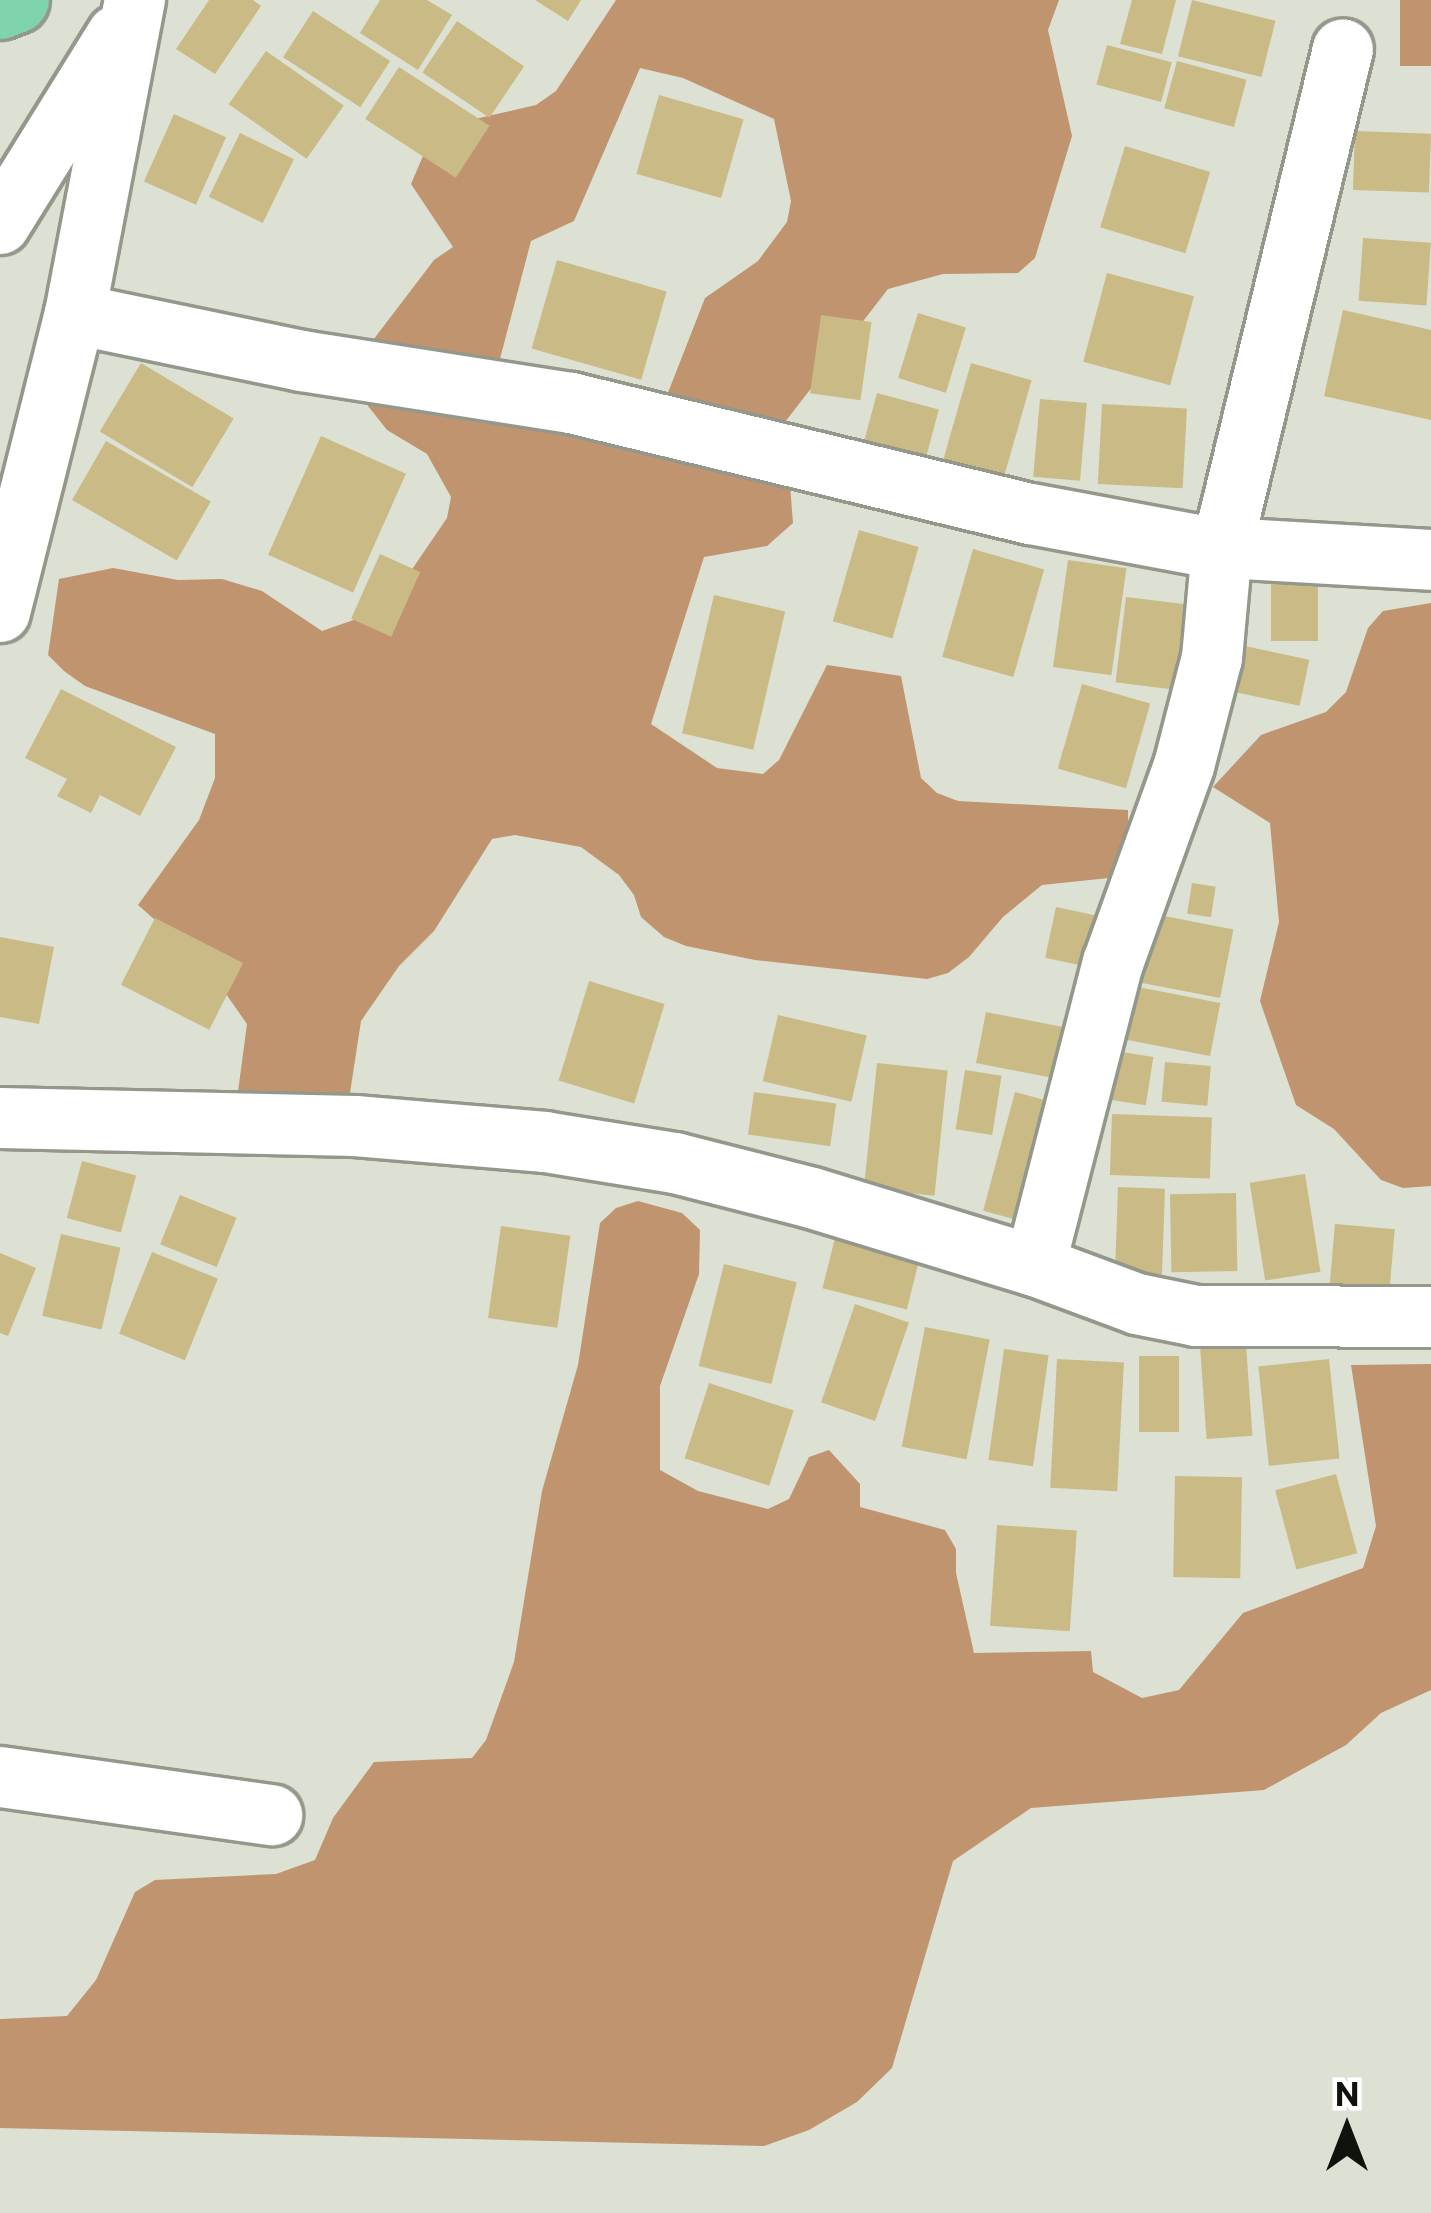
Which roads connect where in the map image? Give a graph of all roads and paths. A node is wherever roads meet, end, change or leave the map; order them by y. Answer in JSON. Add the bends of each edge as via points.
{"nodes":[{"id":1,"x":16,"y":0,"type":"edge"},
{"id":2,"x":136,"y":2,"type":"edge"},
{"id":3,"x":0,"y":6,"type":"edge"},
{"id":4,"x":1343,"y":49,"type":"dead end"},
{"id":5,"x":0,"y":224,"type":"edge"},
{"id":6,"x":75,"y":314,"type":"junction"},
{"id":7,"x":1222,"y":548,"type":"junction"},
{"id":8,"x":1431,"y":560,"type":"edge"},
{"id":9,"x":0,"y":612,"type":"edge"},
{"id":10,"x":0,"y":1118,"type":"edge"},
{"id":11,"x":1035,"y":1266,"type":"junction"},
{"id":12,"x":1431,"y":1317,"type":"edge"},
{"id":13,"x":0,"y":1778,"type":"edge"},
{"id":14,"x":272,"y":1815,"type":"dead end"}],
"edges":[{"from":1,"to":3,"type":"main road"},
{"from":2,"to":5,"type":"street"},
{"from":2,"to":6,"type":"street"},
{"from":4,"to":7,"type":"street"},
{"from":6,"to":7,"type":"street","via":[[302,362],[571,403],[1031,514]]},
{"from":6,"to":9,"type":"street"},
{"from":7,"to":8,"type":"street"},
{"from":7,"to":11,"type":"street","via":[[1212,658],[1190,745],[1113,963]]},
{"from":10,"to":11,"type":"street","via":[[355,1126],[544,1142],[721,1175]]},
{"from":11,"to":12,"type":"street","via":[[1136,1304],[1196,1316]]},
{"from":13,"to":14,"type":"street"}]}
